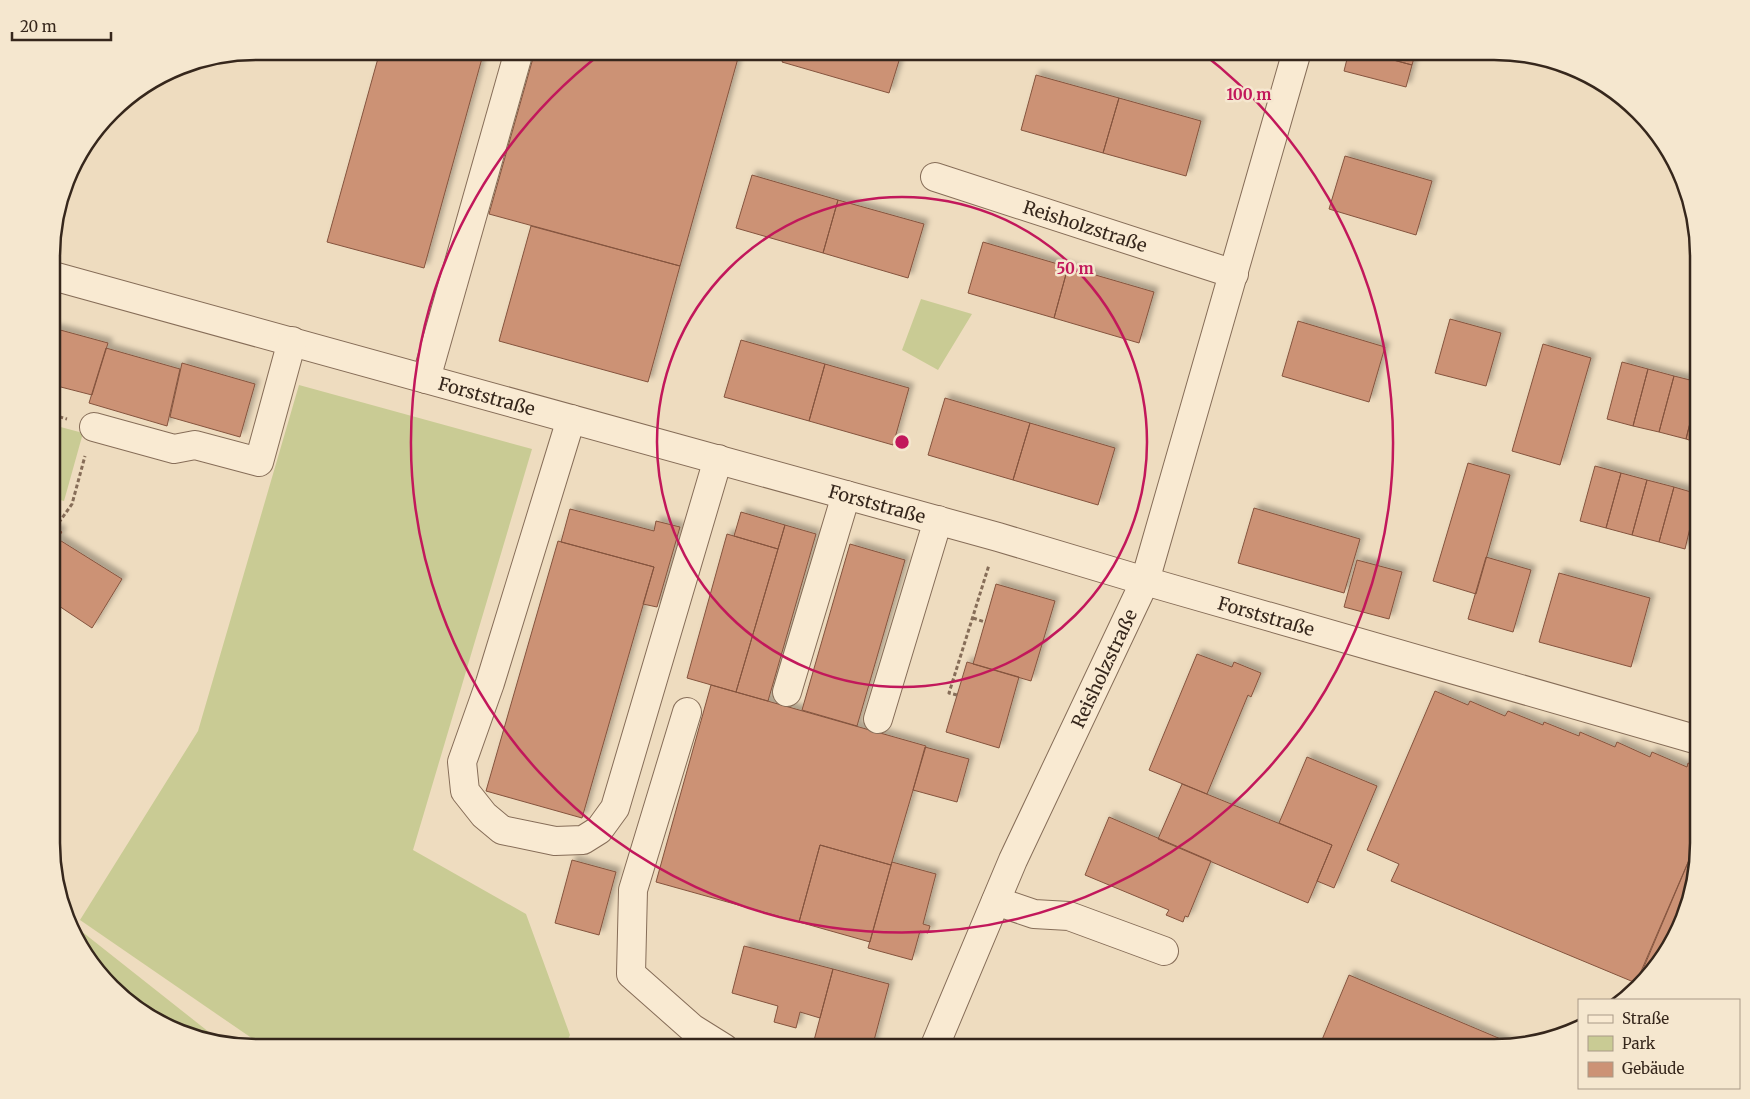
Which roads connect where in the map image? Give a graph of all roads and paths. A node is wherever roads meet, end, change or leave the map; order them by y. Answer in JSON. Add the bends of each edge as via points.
{"nodes":[{"id":1,"x":516,"y":60,"type":"edge"},
{"id":2,"x":1294,"y":60,"type":"edge"},
{"id":3,"x":935,"y":177,"type":"dead end"},
{"id":4,"x":1234,"y":274,"type":"junction"},
{"id":5,"x":60,"y":278,"type":"edge"},
{"id":6,"x":292,"y":341,"type":"junction"},
{"id":7,"x":426,"y":379,"type":"junction"},
{"id":8,"x":571,"y":419,"type":"junction"},
{"id":9,"x":94,"y":427,"type":"joint"},
{"id":10,"x":718,"y":459,"type":"junction"},
{"id":11,"x":846,"y":495,"type":"junction"},
{"id":12,"x":938,"y":520,"type":"junction"},
{"id":13,"x":60,"y":521,"type":"edge"},
{"id":14,"x":990,"y":562,"type":"dead end"},
{"id":15,"x":1145,"y":581,"type":"junction"},
{"id":16,"x":973,"y":618,"type":"junction"},
{"id":17,"x":985,"y":622,"type":"dead end"},
{"id":18,"x":786,"y":692,"type":"dead end"},
{"id":19,"x":957,"y":695,"type":"dead end"},
{"id":20,"x":687,"y":712,"type":"dead end"},
{"id":21,"x":878,"y":719,"type":"dead end"},
{"id":22,"x":1690,"y":734,"type":"edge"},
{"id":23,"x":996,"y":901,"type":"junction"},
{"id":24,"x":1164,"y":951,"type":"dead end"},
{"id":25,"x":710,"y":1039,"type":"edge"},
{"id":26,"x":938,"y":1039,"type":"edge"}],
"edges":[{"from":1,"to":7,"type":"street"},
{"from":2,"to":4,"type":"street","name":"Reisholzstraße"},
{"from":3,"to":4,"type":"street","name":"Reisholzstraße"},
{"from":4,"to":15,"type":"street","name":"Reisholzstraße"},
{"from":5,"to":6,"type":"street","name":"Forststraße"},
{"from":6,"to":7,"type":"street","name":"Forststraße"},
{"from":6,"to":9,"type":"street","via":[[259,462],[195,445],[174,449]]},
{"from":7,"to":8,"type":"street","name":"Forststraße"},
{"from":8,"to":10,"type":"street","name":"Forststraße"},
{"from":8,"to":10,"type":"street","via":[[490,683],[462,762],[465,790],[484,815],[502,830],[555,841],[583,840],[599,830],[615,808]]},
{"from":9,"to":13,"type":"path","via":[[72,504]]},
{"from":10,"to":11,"type":"street","name":"Forststraße"},
{"from":11,"to":12,"type":"street","name":"Forststraße"},
{"from":11,"to":18,"type":"street"},
{"from":12,"to":15,"type":"street","name":"Forststraße"},
{"from":12,"to":21,"type":"street"},
{"from":14,"to":16,"type":"path"},
{"from":15,"to":22,"type":"street","name":"Forststraße"},
{"from":15,"to":23,"type":"street","name":"Reisholzstraße"},
{"from":16,"to":17,"type":"path"},
{"from":16,"to":19,"type":"path","via":[[949,693]]},
{"from":20,"to":25,"type":"street","via":[[633,890],[631,974],[692,1028]]},
{"from":23,"to":24,"type":"street","via":[[1034,914],[1069,916]]},
{"from":23,"to":26,"type":"street","name":"Reisholzstraße"}]}
